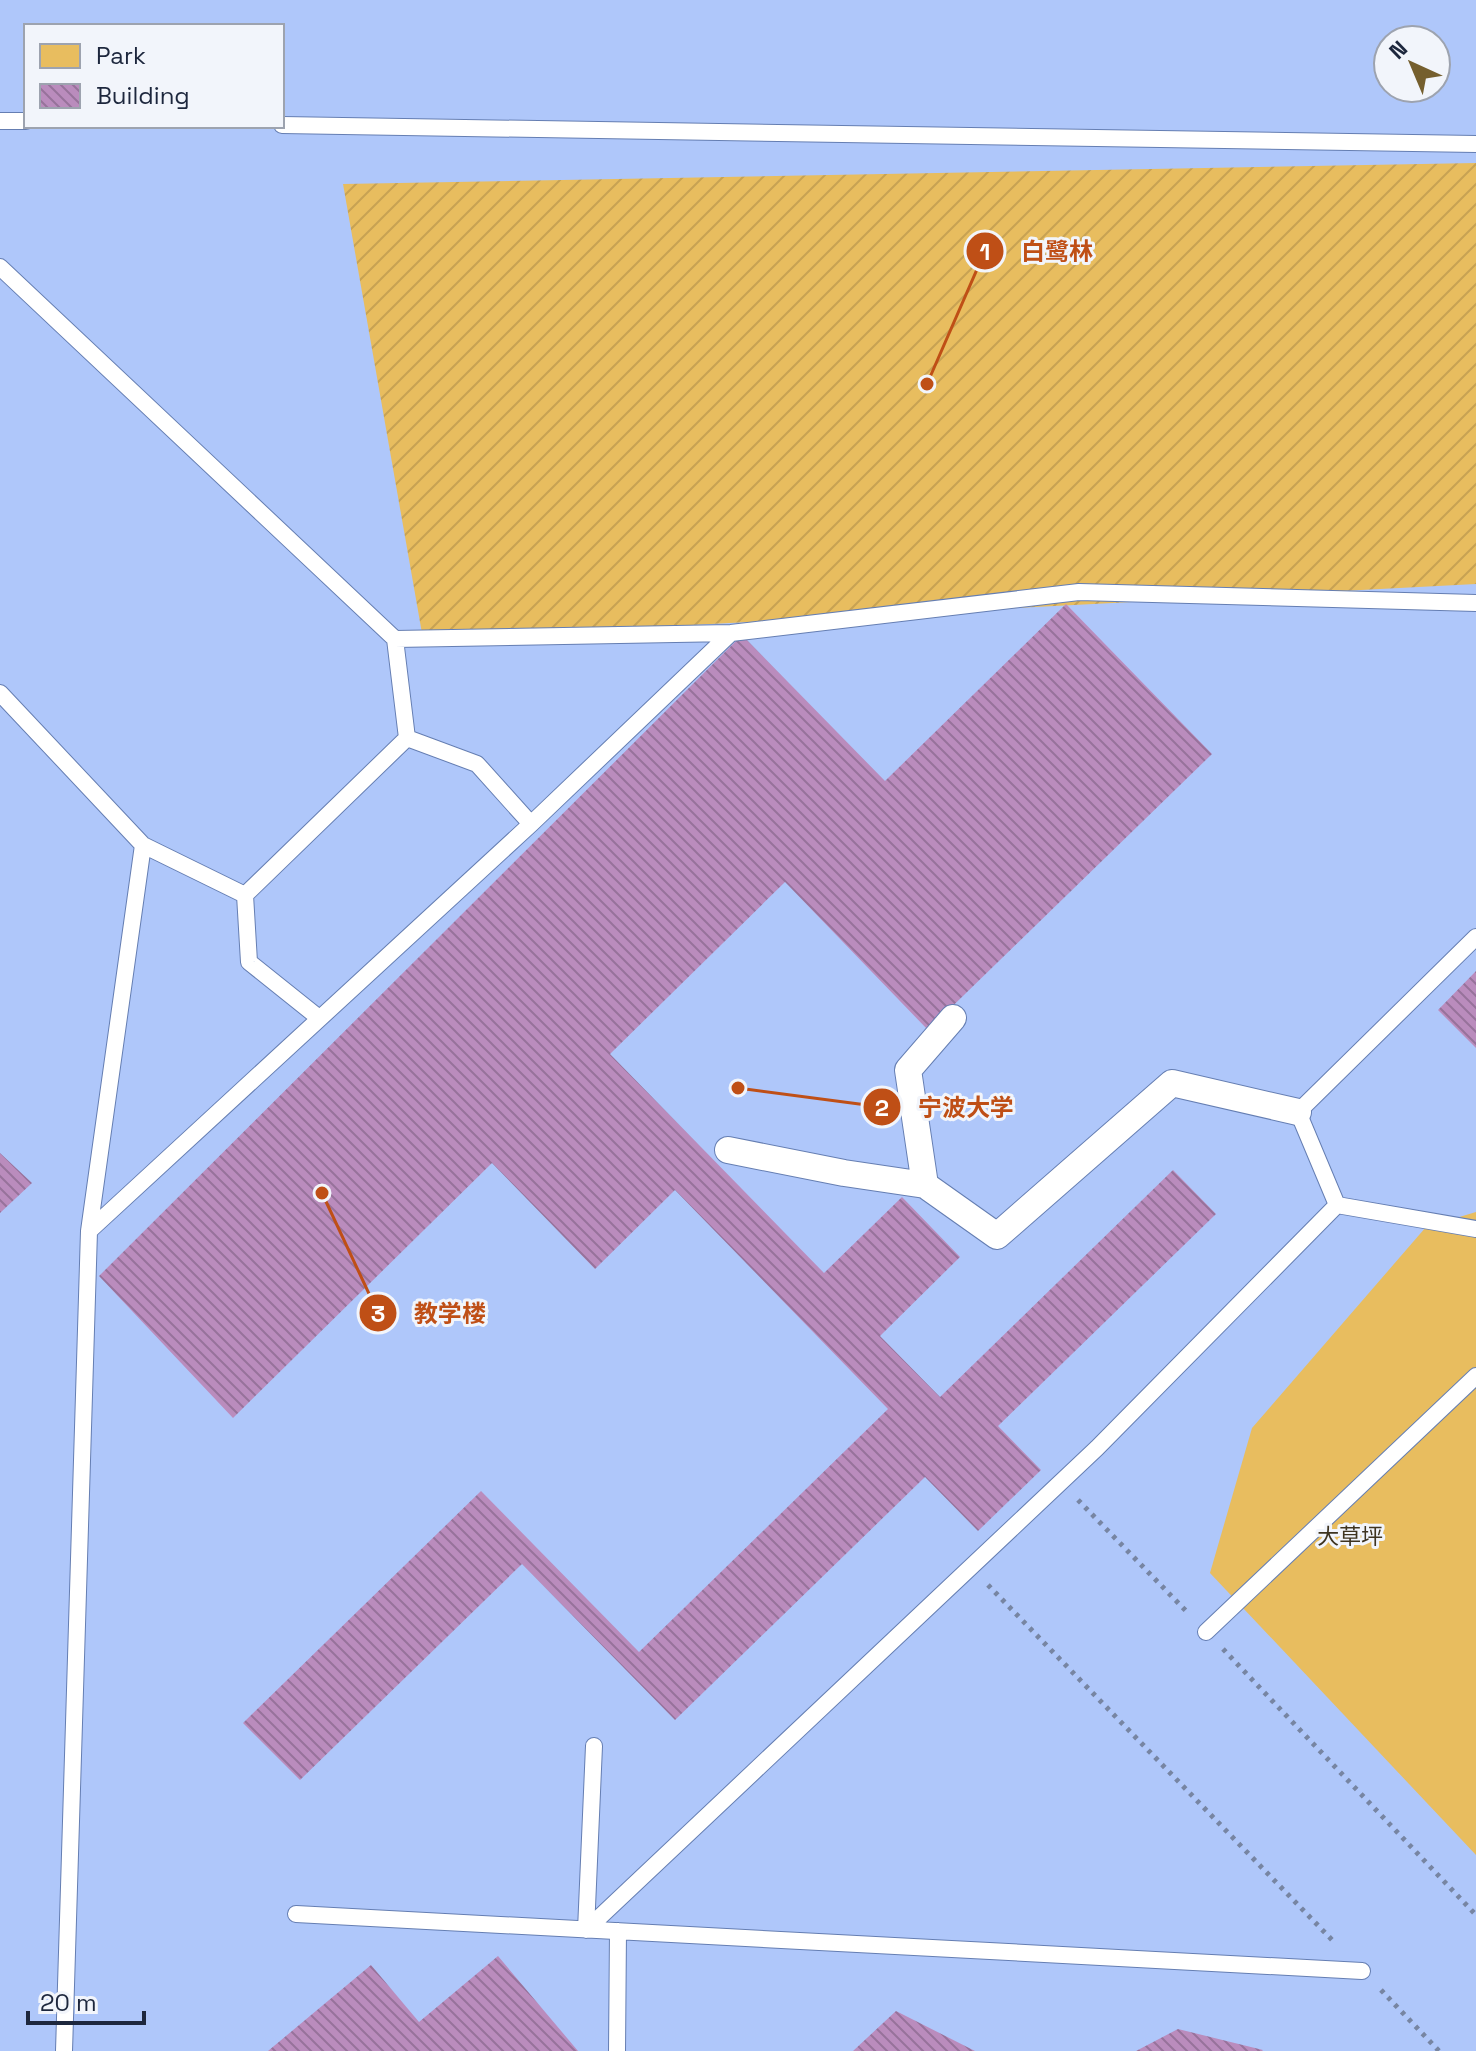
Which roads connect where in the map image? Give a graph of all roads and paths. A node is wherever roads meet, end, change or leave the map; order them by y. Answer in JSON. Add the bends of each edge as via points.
{"nodes":[{"id":1,"x":0,"y":121,"type":"edge"},
{"id":2,"x":24,"y":121,"type":"edge"},
{"id":3,"x":284,"y":125,"type":"edge"},
{"id":4,"x":1476,"y":144,"type":"edge"},
{"id":5,"x":0,"y":267,"type":"edge"},
{"id":6,"x":1476,"y":603,"type":"edge"},
{"id":7,"x":731,"y":633,"type":"junction"},
{"id":8,"x":395,"y":639,"type":"junction"},
{"id":9,"x":0,"y":693,"type":"edge"},
{"id":10,"x":407,"y":738,"type":"junction"},
{"id":11,"x":531,"y":824,"type":"junction"},
{"id":12,"x":143,"y":845,"type":"junction"},
{"id":13,"x":245,"y":895,"type":"junction"},
{"id":14,"x":1476,"y":937,"type":"edge"},
{"id":15,"x":319,"y":1018,"type":"junction"},
{"id":16,"x":953,"y":1018,"type":"dead end"},
{"id":17,"x":1298,"y":1112,"type":"junction"},
{"id":18,"x":728,"y":1150,"type":"dead end"},
{"id":19,"x":925,"y":1185,"type":"junction"},
{"id":20,"x":1337,"y":1205,"type":"junction"},
{"id":21,"x":1476,"y":1229,"type":"edge"},
{"id":22,"x":89,"y":1231,"type":"junction"},
{"id":23,"x":1476,"y":1376,"type":"edge"},
{"id":24,"x":1061,"y":1482,"type":"junction"},
{"id":25,"x":971,"y":1567,"type":"junction"},
{"id":26,"x":1206,"y":1632,"type":"junction"},
{"id":27,"x":594,"y":1746,"type":"dead end"},
{"id":28,"x":296,"y":1914,"type":"dead end"},
{"id":29,"x":1476,"y":1915,"type":"edge"},
{"id":30,"x":586,"y":1930,"type":"junction"},
{"id":31,"x":618,"y":1931,"type":"junction"},
{"id":32,"x":1362,"y":1971,"type":"junction"},
{"id":33,"x":64,"y":2051,"type":"edge"},
{"id":34,"x":617,"y":2051,"type":"edge"},
{"id":35,"x":1439,"y":2051,"type":"edge"}],
"edges":[{"from":1,"to":2,"type":"lane"},
{"from":3,"to":4,"type":"lane"},
{"from":5,"to":8,"type":"lane"},
{"from":6,"to":7,"type":"lane","via":[[1079,592]]},
{"from":7,"to":8,"type":"lane"},
{"from":7,"to":11,"type":"lane"},
{"from":8,"to":10,"type":"lane"},
{"from":9,"to":12,"type":"lane"},
{"from":10,"to":11,"type":"lane","via":[[477,764]]},
{"from":10,"to":13,"type":"lane"},
{"from":11,"to":15,"type":"lane"},
{"from":12,"to":13,"type":"lane"},
{"from":12,"to":22,"type":"lane"},
{"from":13,"to":15,"type":"lane","via":[[249,962]]},
{"from":14,"to":17,"type":"lane"},
{"from":15,"to":22,"type":"lane"},
{"from":16,"to":19,"type":"street","via":[[908,1070]]},
{"from":17,"to":19,"type":"street","via":[[1172,1083],[997,1236]]},
{"from":17,"to":20,"type":"lane"},
{"from":18,"to":19,"type":"street"},
{"from":20,"to":21,"type":"lane"},
{"from":20,"to":24,"type":"lane"},
{"from":22,"to":33,"type":"lane"},
{"from":23,"to":26,"type":"lane"},
{"from":24,"to":25,"type":"lane"},
{"from":24,"to":26,"type":"path"},
{"from":25,"to":30,"type":"lane"},
{"from":25,"to":32,"type":"path"},
{"from":26,"to":29,"type":"path"},
{"from":27,"to":30,"type":"lane"},
{"from":28,"to":30,"type":"lane"},
{"from":30,"to":31,"type":"lane"},
{"from":31,"to":32,"type":"lane"},
{"from":31,"to":34,"type":"lane"},
{"from":32,"to":35,"type":"path"}]}
